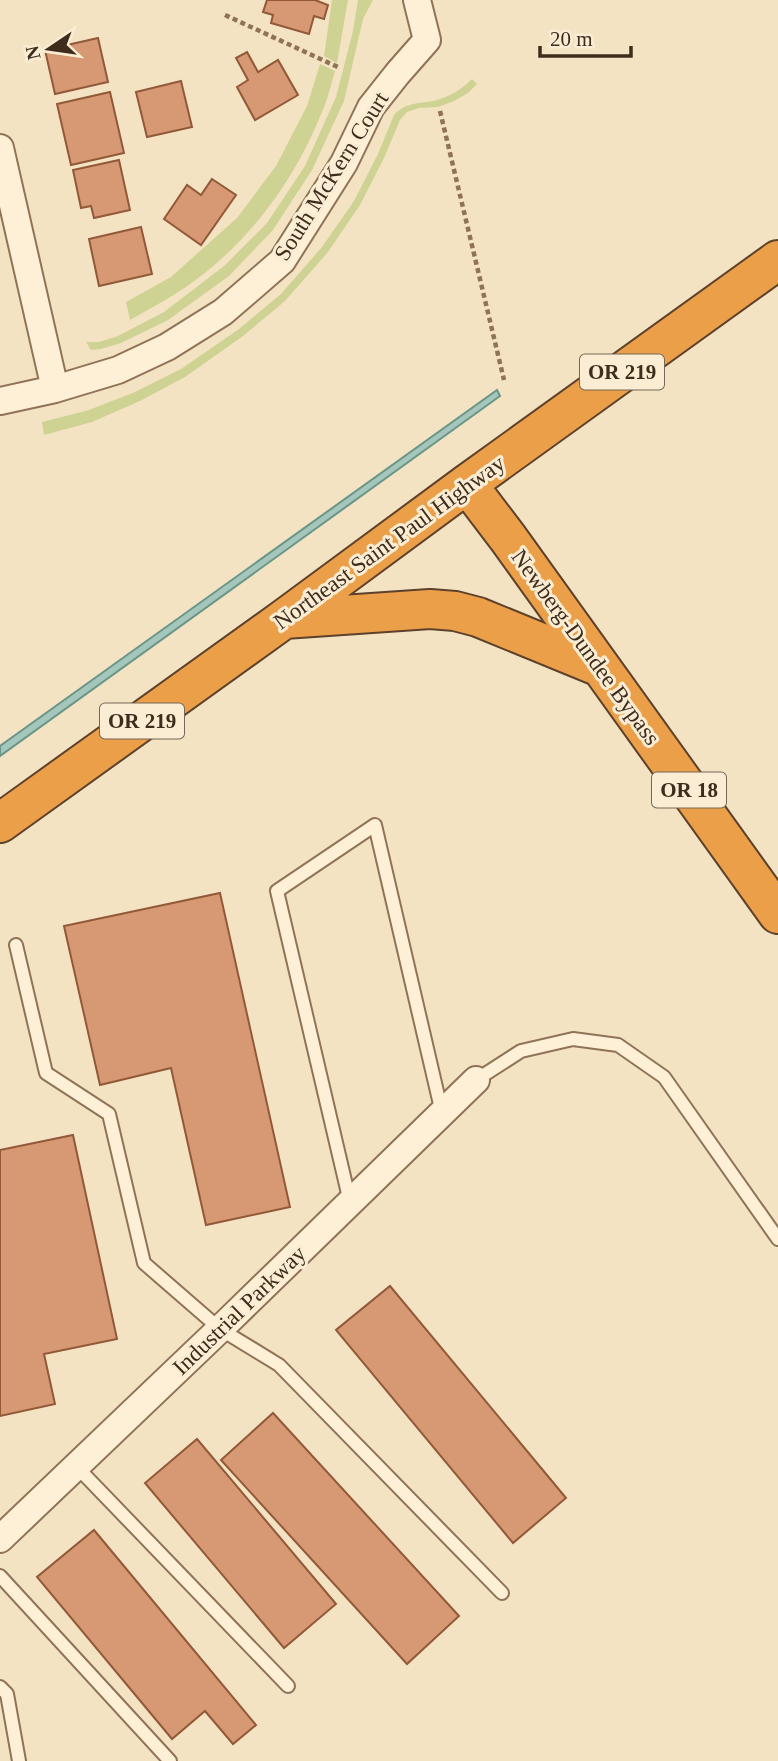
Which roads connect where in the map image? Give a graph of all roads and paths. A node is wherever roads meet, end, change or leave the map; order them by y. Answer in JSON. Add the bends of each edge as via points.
{"nodes":[{"id":1,"x":417,"y":0,"type":"edge"},
{"id":2,"x":225,"y":15,"type":"dead end"},
{"id":3,"x":340,"y":68,"type":"dead end"},
{"id":4,"x":440,"y":111,"type":"dead end"},
{"id":5,"x":0,"y":148,"type":"edge"},
{"id":6,"x":778,"y":260,"type":"edge"},
{"id":7,"x":504,"y":380,"type":"dead end"},
{"id":8,"x":55,"y":390,"type":"junction"},
{"id":9,"x":0,"y":401,"type":"edge"},
{"id":10,"x":467,"y":484,"type":"junction"},
{"id":11,"x":284,"y":619,"type":"junction"},
{"id":12,"x":600,"y":667,"type":"junction"},
{"id":13,"x":0,"y":823,"type":"edge"},
{"id":14,"x":778,"y":914,"type":"edge"},
{"id":15,"x":16,"y":945,"type":"dead end"},
{"id":16,"x":476,"y":1080,"type":"joint"},
{"id":17,"x":442,"y":1113,"type":"junction"},
{"id":18,"x":350,"y":1203,"type":"junction"},
{"id":19,"x":778,"y":1240,"type":"edge"},
{"id":20,"x":220,"y":1329,"type":"junction"},
{"id":21,"x":76,"y":1466,"type":"junction"},
{"id":22,"x":3,"y":1529,"type":"edge"},
{"id":23,"x":0,"y":1576,"type":"edge"},
{"id":24,"x":502,"y":1593,"type":"dead end"},
{"id":25,"x":288,"y":1686,"type":"dead end"},
{"id":26,"x":0,"y":1687,"type":"edge"},
{"id":27,"x":19,"y":1761,"type":"edge"},
{"id":28,"x":170,"y":1761,"type":"edge"}],
"edges":[{"from":1,"to":8,"type":"street","name":"South McKern Court","via":[[427,40],[371,107],[344,163],[282,261],[223,312],[167,347],[118,370]]},
{"from":2,"to":3,"type":"path"},
{"from":4,"to":7,"type":"path"},
{"from":5,"to":8,"type":"street"},
{"from":6,"to":10,"type":"highway","name":"Northeast Saint Paul Highway","number":"OR 219"},
{"from":8,"to":9,"type":"street","name":"South McKern Court"},
{"from":10,"to":11,"type":"highway","name":"Northeast Saint Paul Highway","number":"OR 219"},
{"from":10,"to":12,"type":"highway","name":"Newberg-Dundee Bypass","number":"OR 18"},
{"from":11,"to":12,"type":"highway","via":[[455,611]]},
{"from":11,"to":13,"type":"highway","name":"Northeast Saint Paul Highway","number":"OR 219"},
{"from":12,"to":14,"type":"highway","name":"Newberg-Dundee Bypass","number":"OR 18"},
{"from":15,"to":20,"type":"lane","via":[[46,1073],[108,1114],[144,1263]]},
{"from":16,"to":17,"type":"street","name":"Industrial Parkway"},
{"from":16,"to":19,"type":"lane","via":[[522,1051],[573,1039],[618,1045],[664,1077]]},
{"from":17,"to":18,"type":"street","name":"Industrial Parkway"},
{"from":17,"to":18,"type":"lane","via":[[375,824],[277,891]]},
{"from":18,"to":20,"type":"street","name":"Industrial Parkway"},
{"from":20,"to":21,"type":"street","name":"Industrial Parkway"},
{"from":20,"to":24,"type":"lane","via":[[279,1365]]},
{"from":21,"to":22,"type":"street","name":"Industrial Parkway"},
{"from":21,"to":25,"type":"lane"},
{"from":23,"to":28,"type":"lane"},
{"from":26,"to":27,"type":"lane","via":[[7,1694]]}]}
